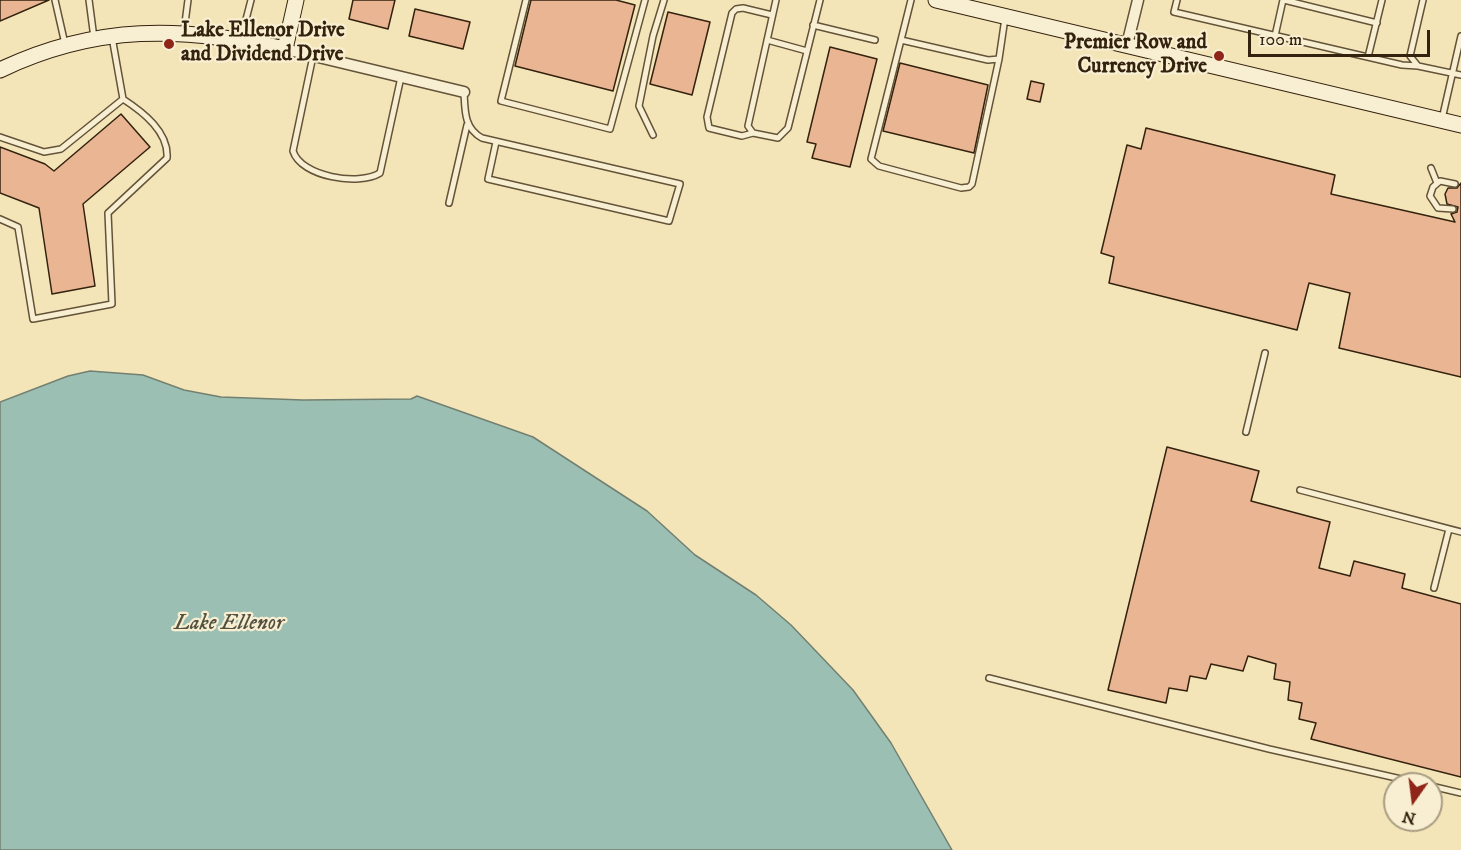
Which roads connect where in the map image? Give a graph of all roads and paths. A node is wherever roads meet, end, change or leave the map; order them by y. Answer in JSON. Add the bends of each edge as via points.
{"nodes":[{"id":1,"x":55,"y":0,"type":"edge"},
{"id":2,"x":89,"y":0,"type":"edge"},
{"id":3,"x":188,"y":0,"type":"edge"},
{"id":4,"x":251,"y":0,"type":"edge"},
{"id":5,"x":296,"y":0,"type":"edge"},
{"id":6,"x":526,"y":0,"type":"edge"},
{"id":7,"x":645,"y":0,"type":"edge"},
{"id":8,"x":664,"y":0,"type":"edge"},
{"id":9,"x":776,"y":0,"type":"edge"},
{"id":10,"x":820,"y":0,"type":"edge"},
{"id":11,"x":911,"y":0,"type":"edge"},
{"id":12,"x":936,"y":0,"type":"edge"},
{"id":13,"x":1138,"y":0,"type":"edge"},
{"id":14,"x":1177,"y":0,"type":"edge"},
{"id":15,"x":1283,"y":0,"type":"edge"},
{"id":16,"x":1382,"y":0,"type":"edge"},
{"id":17,"x":1423,"y":0,"type":"edge"},
{"id":18,"x":976,"y":4,"type":"edge"},
{"id":19,"x":772,"y":15,"type":"junction"},
{"id":20,"x":1005,"y":16,"type":"junction"},
{"id":21,"x":1377,"y":23,"type":"junction"},
{"id":22,"x":813,"y":25,"type":"junction"},
{"id":23,"x":184,"y":32,"type":"junction"},
{"id":24,"x":112,"y":36,"type":"junction"},
{"id":25,"x":1275,"y":36,"type":"junction"},
{"id":26,"x":1461,"y":36,"type":"edge"},
{"id":27,"x":94,"y":39,"type":"junction"},
{"id":28,"x":241,"y":39,"type":"junction"},
{"id":29,"x":874,"y":39,"type":"dead end"},
{"id":30,"x":766,"y":40,"type":"junction"},
{"id":31,"x":901,"y":40,"type":"junction"},
{"id":32,"x":1126,"y":45,"type":"junction"},
{"id":33,"x":65,"y":46,"type":"junction"},
{"id":34,"x":285,"y":49,"type":"junction"},
{"id":35,"x":807,"y":51,"type":"junction"},
{"id":36,"x":313,"y":56,"type":"junction"},
{"id":37,"x":1368,"y":57,"type":"junction"},
{"id":38,"x":999,"y":59,"type":"junction"},
{"id":39,"x":1418,"y":66,"type":"junction"},
{"id":40,"x":0,"y":70,"type":"edge"},
{"id":41,"x":1452,"y":73,"type":"junction"},
{"id":42,"x":1461,"y":75,"type":"edge"},
{"id":43,"x":401,"y":77,"type":"junction"},
{"id":44,"x":464,"y":92,"type":"joint"},
{"id":45,"x":123,"y":99,"type":"junction"},
{"id":46,"x":1441,"y":121,"type":"junction"},
{"id":47,"x":468,"y":123,"type":"junction"},
{"id":48,"x":1461,"y":125,"type":"edge"},
{"id":49,"x":753,"y":133,"type":"junction"},
{"id":50,"x":653,"y":135,"type":"dead end"},
{"id":51,"x":0,"y":137,"type":"edge"},
{"id":52,"x":496,"y":142,"type":"junction"},
{"id":53,"x":1431,"y":168,"type":"dead end"},
{"id":54,"x":1437,"y":183,"type":"junction"},
{"id":55,"x":1455,"y":184,"type":"dead end"},
{"id":56,"x":448,"y":204,"type":"dead end"},
{"id":57,"x":1453,"y":209,"type":"dead end"},
{"id":58,"x":0,"y":219,"type":"edge"},
{"id":59,"x":1266,"y":353,"type":"dead end"},
{"id":60,"x":1246,"y":432,"type":"dead end"},
{"id":61,"x":1300,"y":490,"type":"dead end"},
{"id":62,"x":1449,"y":529,"type":"junction"},
{"id":63,"x":1461,"y":532,"type":"edge"},
{"id":64,"x":1434,"y":588,"type":"dead end"},
{"id":65,"x":989,"y":678,"type":"dead end"},
{"id":66,"x":1383,"y":775,"type":"edge"},
{"id":67,"x":1443,"y":789,"type":"edge"},
{"id":68,"x":1461,"y":793,"type":"edge"}],
"edges":[{"from":1,"to":33,"type":"lane"},
{"from":2,"to":27,"type":"lane"},
{"from":3,"to":23,"type":"lane"},
{"from":4,"to":28,"type":"lane"},
{"from":5,"to":34,"type":"street"},
{"from":6,"to":7,"type":"lane","via":[[501,101],[610,129]]},
{"from":8,"to":50,"type":"lane","via":[[639,106]]},
{"from":9,"to":19,"type":"lane"},
{"from":10,"to":22,"type":"lane"},
{"from":11,"to":31,"type":"lane"},
{"from":12,"to":18,"type":"street"},
{"from":13,"to":32,"type":"street"},
{"from":14,"to":25,"type":"lane","via":[[1174,12]]},
{"from":15,"to":21,"type":"lane"},
{"from":15,"to":25,"type":"lane"},
{"from":16,"to":21,"type":"lane"},
{"from":17,"to":39,"type":"lane","via":[[1410,56]]},
{"from":18,"to":20,"type":"street"},
{"from":19,"to":30,"type":"lane"},
{"from":19,"to":49,"type":"lane","via":[[743,8],[732,13],[707,117],[709,128],[742,136]]},
{"from":20,"to":32,"type":"street"},
{"from":20,"to":38,"type":"lane"},
{"from":21,"to":37,"type":"lane"},
{"from":22,"to":29,"type":"lane"},
{"from":22,"to":35,"type":"lane"},
{"from":23,"to":24,"type":"street"},
{"from":23,"to":28,"type":"street"},
{"from":24,"to":27,"type":"street"},
{"from":24,"to":45,"type":"lane"},
{"from":25,"to":37,"type":"lane"},
{"from":26,"to":41,"type":"lane"},
{"from":27,"to":33,"type":"street"},
{"from":28,"to":34,"type":"street"},
{"from":30,"to":35,"type":"lane"},
{"from":30,"to":49,"type":"lane","via":[[748,120]]},
{"from":31,"to":38,"type":"lane","via":[[988,60]]},
{"from":31,"to":38,"type":"lane","via":[[871,159],[879,166],[961,188],[972,184]]},
{"from":32,"to":46,"type":"street"},
{"from":33,"to":40,"type":"street"},
{"from":34,"to":36,"type":"street"},
{"from":35,"to":49,"type":"lane","via":[[785,134],[778,138]]},
{"from":36,"to":43,"type":"street"},
{"from":36,"to":43,"type":"lane","via":[[293,152],[305,168],[351,180],[372,178],[380,172]]},
{"from":37,"to":39,"type":"lane"},
{"from":39,"to":41,"type":"lane"},
{"from":41,"to":42,"type":"lane"},
{"from":41,"to":46,"type":"lane"},
{"from":43,"to":44,"type":"street"},
{"from":44,"to":47,"type":"lane"},
{"from":45,"to":51,"type":"lane","via":[[62,149],[44,153]]},
{"from":45,"to":58,"type":"lane","via":[[145,113],[168,146],[167,158],[108,213],[112,304],[33,319],[18,227]]},
{"from":46,"to":48,"type":"street"},
{"from":47,"to":52,"type":"lane","via":[[471,132]]},
{"from":47,"to":56,"type":"lane"},
{"from":52,"to":52,"type":"lane","via":[[680,184],[669,221],[488,179]]},
{"from":53,"to":54,"type":"lane"},
{"from":54,"to":55,"type":"lane","via":[[1445,180]]},
{"from":54,"to":57,"type":"lane","via":[[1431,191],[1434,205],[1443,210]]},
{"from":59,"to":60,"type":"lane"},
{"from":61,"to":62,"type":"lane"},
{"from":62,"to":63,"type":"lane"},
{"from":62,"to":64,"type":"lane"},
{"from":65,"to":66,"type":"lane"},
{"from":67,"to":68,"type":"lane"}]}
